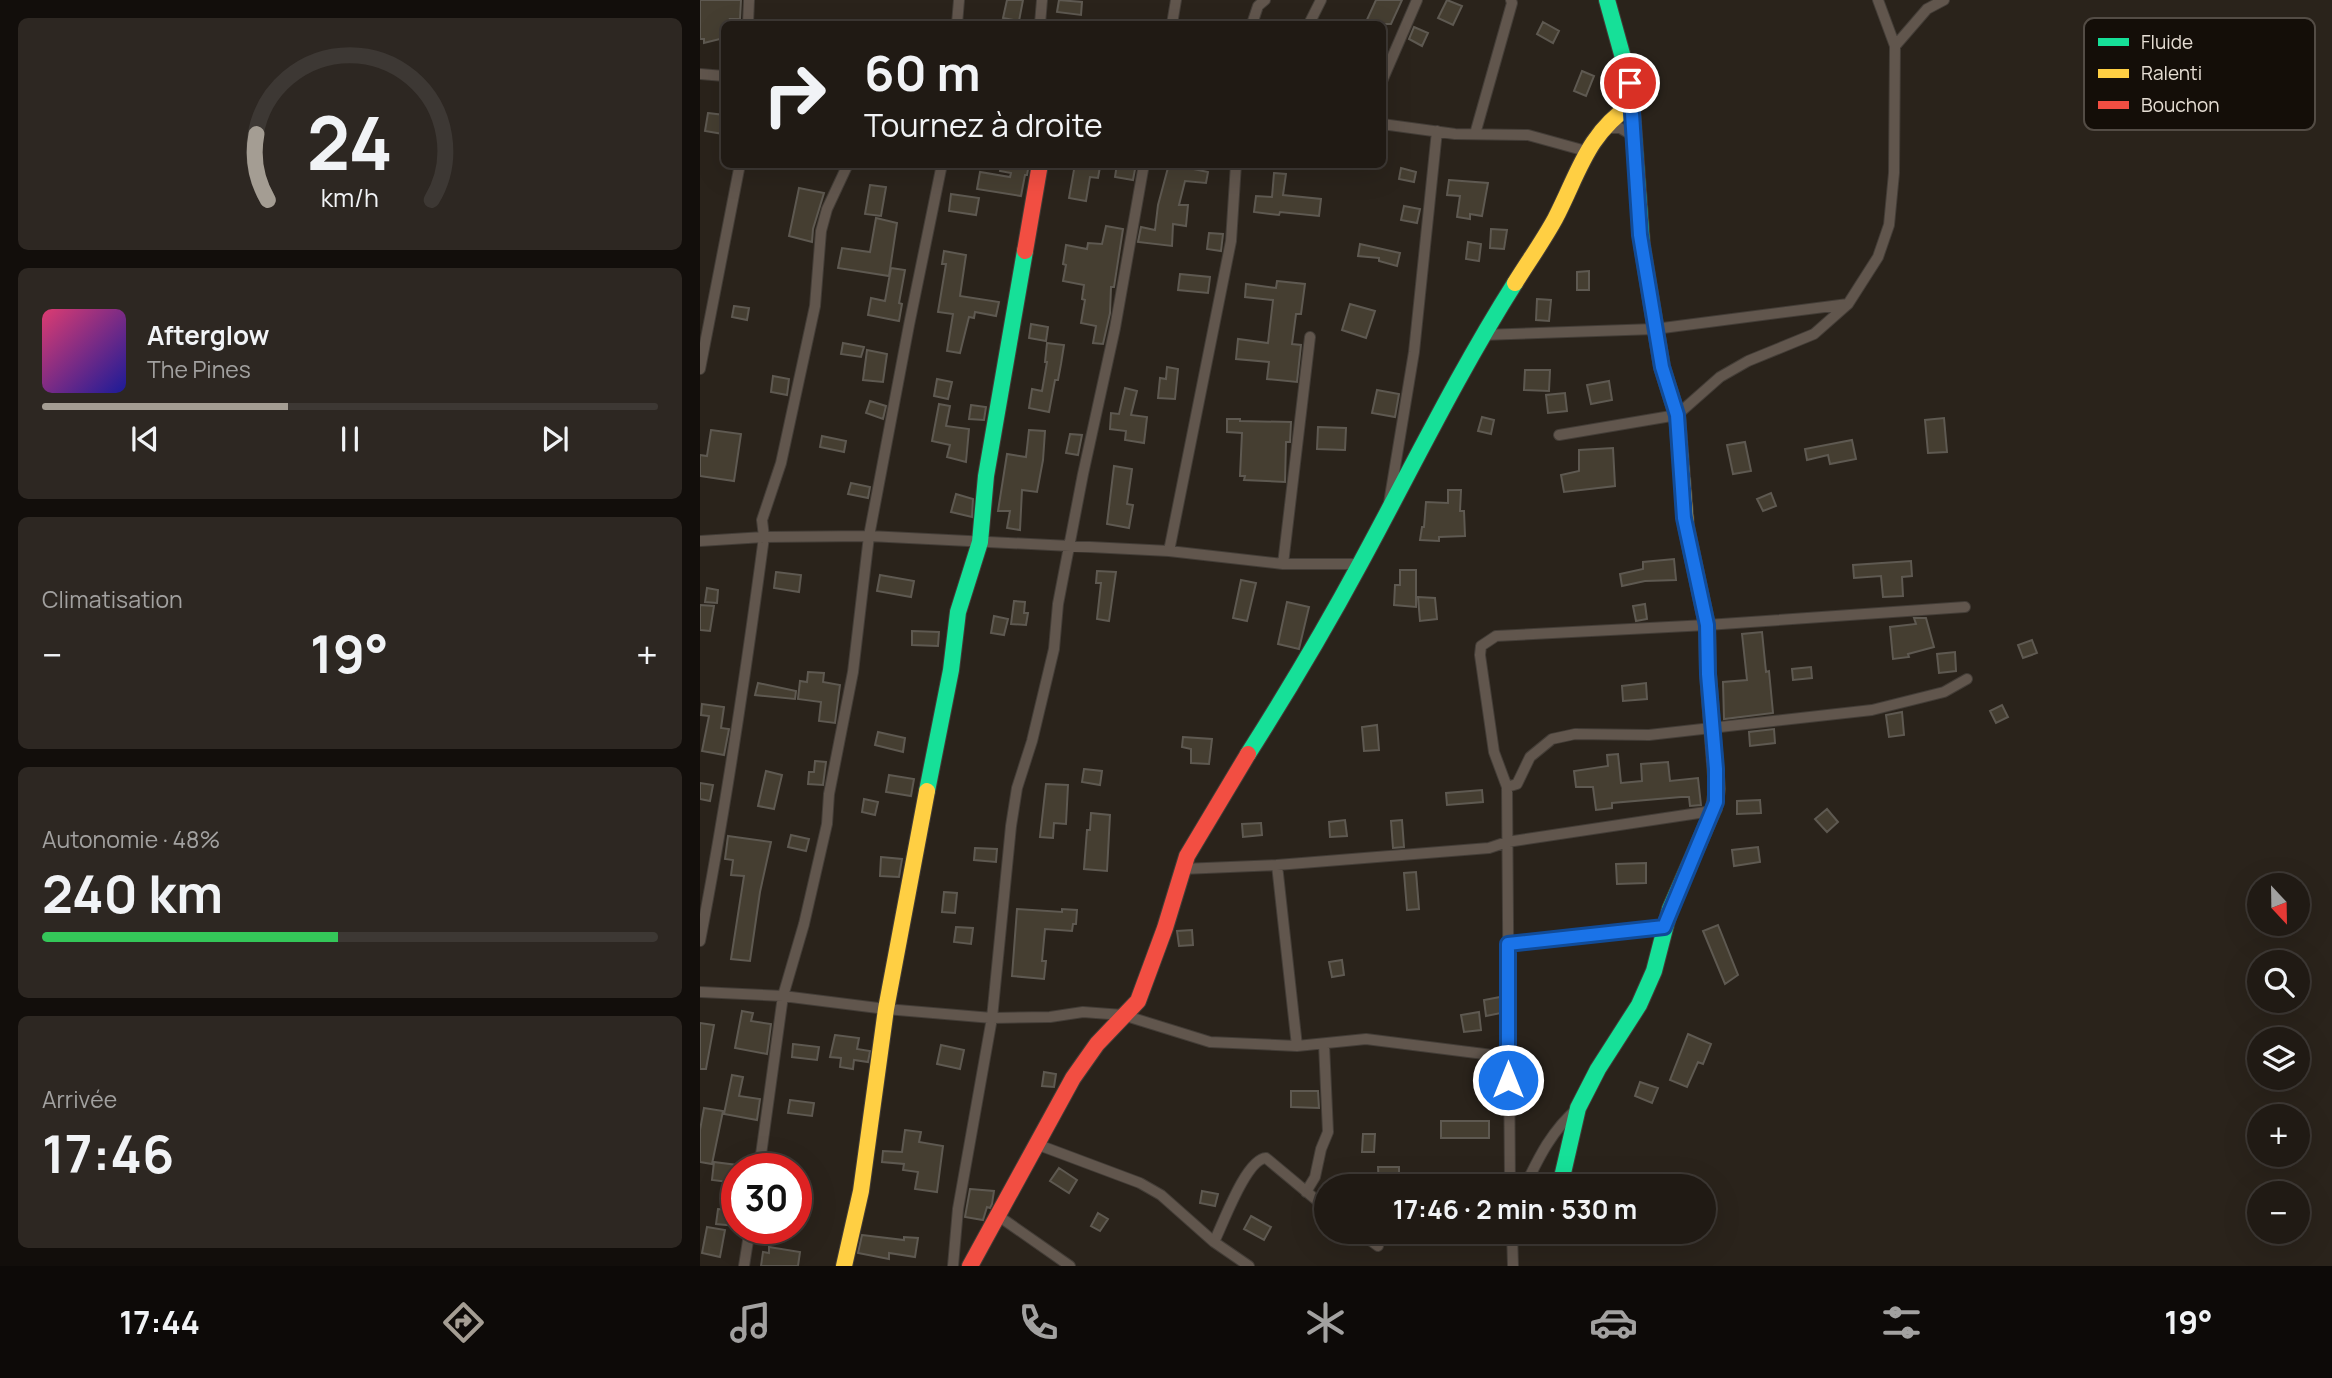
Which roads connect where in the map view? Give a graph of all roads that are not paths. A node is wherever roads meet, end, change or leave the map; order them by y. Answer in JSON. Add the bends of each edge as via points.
{"nodes":[{"id":1,"x":749,"y":0,"type":"edge"},
{"id":2,"x":959,"y":0,"type":"edge"},
{"id":3,"x":1042,"y":0,"type":"edge"},
{"id":4,"x":1176,"y":0,"type":"edge"},
{"id":5,"x":1265,"y":0,"type":"edge"},
{"id":6,"x":1321,"y":0,"type":"edge"},
{"id":7,"x":1417,"y":0,"type":"edge"},
{"id":8,"x":1511,"y":0,"type":"edge"},
{"id":9,"x":1607,"y":0,"type":"edge"},
{"id":10,"x":1878,"y":0,"type":"edge"},
{"id":11,"x":1944,"y":0,"type":"edge"},
{"id":12,"x":748,"y":21,"type":"edge"},
{"id":13,"x":957,"y":21,"type":"edge"},
{"id":14,"x":1040,"y":21,"type":"edge"},
{"id":15,"x":1172,"y":21,"type":"edge"},
{"id":16,"x":1253,"y":21,"type":"edge"},
{"id":17,"x":1310,"y":21,"type":"edge"},
{"id":18,"x":1895,"y":46,"type":"junction"},
{"id":19,"x":1386,"y":72,"type":"edge"},
{"id":20,"x":700,"y":74,"type":"edge"},
{"id":21,"x":721,"y":76,"type":"edge"},
{"id":22,"x":1632,"y":104,"type":"junction"},
{"id":23,"x":1386,"y":125,"type":"edge"},
{"id":24,"x":1605,"y":128,"type":"junction"},
{"id":25,"x":1437,"y":131,"type":"junction"},
{"id":26,"x":1475,"y":134,"type":"junction"},
{"id":27,"x":1632,"y":135,"type":"junction"},
{"id":28,"x":1586,"y":151,"type":"junction"},
{"id":29,"x":739,"y":168,"type":"edge"},
{"id":30,"x":846,"y":168,"type":"edge"},
{"id":31,"x":941,"y":168,"type":"edge"},
{"id":32,"x":1039,"y":168,"type":"edge"},
{"id":33,"x":1143,"y":168,"type":"edge"},
{"id":34,"x":1236,"y":168,"type":"edge"},
{"id":35,"x":1848,"y":303,"type":"junction"},
{"id":36,"x":1655,"y":329,"type":"junction"},
{"id":37,"x":1482,"y":335,"type":"junction"},
{"id":38,"x":1310,"y":337,"type":"dead end"},
{"id":39,"x":700,"y":369,"type":"edge"},
{"id":40,"x":1677,"y":415,"type":"junction"},
{"id":41,"x":1559,"y":435,"type":"dead end"},
{"id":42,"x":1387,"y":513,"type":"junction"},
{"id":43,"x":869,"y":536,"type":"junction"},
{"id":44,"x":764,"y":537,"type":"junction"},
{"id":45,"x":700,"y":541,"type":"edge"},
{"id":46,"x":980,"y":542,"type":"junction"},
{"id":47,"x":1071,"y":545,"type":"junction"},
{"id":48,"x":1169,"y":551,"type":"junction"},
{"id":49,"x":1283,"y":564,"type":"junction"},
{"id":50,"x":1360,"y":564,"type":"junction"},
{"id":51,"x":1965,"y":607,"type":"dead end"},
{"id":52,"x":1707,"y":625,"type":"junction"},
{"id":53,"x":1967,"y":679,"type":"dead end"},
{"id":54,"x":1714,"y":729,"type":"junction"},
{"id":55,"x":1507,"y":787,"type":"junction"},
{"id":56,"x":1713,"y":811,"type":"junction"},
{"id":57,"x":1507,"y":842,"type":"junction"},
{"id":58,"x":1277,"y":865,"type":"junction"},
{"id":59,"x":1182,"y":869,"type":"junction"},
{"id":60,"x":1664,"y":927,"type":"junction"},
{"id":61,"x":700,"y":941,"type":"edge"},
{"id":62,"x":1508,"y":944,"type":"junction"},
{"id":63,"x":700,"y":992,"type":"edge"},
{"id":64,"x":783,"y":996,"type":"junction"},
{"id":65,"x":886,"y":1009,"type":"junction"},
{"id":66,"x":1124,"y":1015,"type":"junction"},
{"id":67,"x":992,"y":1018,"type":"junction"},
{"id":68,"x":1324,"y":1044,"type":"junction"},
{"id":69,"x":1297,"y":1046,"type":"junction"},
{"id":70,"x":1508,"y":1057,"type":"junction"},
{"id":71,"x":1578,"y":1108,"type":"junction"},
{"id":72,"x":1036,"y":1144,"type":"junction"},
{"id":73,"x":761,"y":1153,"type":"edge"},
{"id":74,"x":1510,"y":1174,"type":"edge"},
{"id":75,"x":1531,"y":1174,"type":"edge"},
{"id":76,"x":1563,"y":1174,"type":"edge"},
{"id":77,"x":1306,"y":1192,"type":"junction"},
{"id":78,"x":1314,"y":1198,"type":"edge"},
{"id":79,"x":997,"y":1215,"type":"junction"},
{"id":80,"x":1213,"y":1242,"type":"junction"},
{"id":81,"x":747,"y":1244,"type":"edge"},
{"id":82,"x":1375,"y":1244,"type":"edge"},
{"id":83,"x":1512,"y":1244,"type":"edge"},
{"id":84,"x":1378,"y":1246,"type":"dead end"},
{"id":85,"x":744,"y":1266,"type":"edge"},
{"id":86,"x":844,"y":1266,"type":"edge"},
{"id":87,"x":953,"y":1266,"type":"edge"},
{"id":88,"x":970,"y":1266,"type":"edge"},
{"id":89,"x":1070,"y":1266,"type":"edge"},
{"id":90,"x":1249,"y":1266,"type":"edge"},
{"id":91,"x":1513,"y":1266,"type":"edge"}],
"edges":[{"from":1,"to":12,"type":"street"},
{"from":2,"to":13,"type":"street"},
{"from":3,"to":14,"type":"street"},
{"from":4,"to":15,"type":"street"},
{"from":5,"to":16,"type":"street"},
{"from":6,"to":17,"type":"street"},
{"from":7,"to":19,"type":"street"},
{"from":8,"to":26,"type":"street"},
{"from":9,"to":22,"type":"street","via":[[1626,64]]},
{"from":10,"to":18,"type":"street"},
{"from":11,"to":18,"type":"street","via":[[1927,9]]},
{"from":18,"to":35,"type":"street","via":[[1889,225],[1878,257]]},
{"from":20,"to":21,"type":"street"},
{"from":22,"to":24,"type":"street"},
{"from":22,"to":27,"type":"street"},
{"from":23,"to":25,"type":"street"},
{"from":24,"to":27,"type":"street","via":[[1620,128]]},
{"from":24,"to":28,"type":"street"},
{"from":25,"to":26,"type":"street"},
{"from":25,"to":42,"type":"street","via":[[1414,352]]},
{"from":26,"to":28,"type":"street","via":[[1528,135]]},
{"from":27,"to":36,"type":"street","via":[[1640,235]]},
{"from":28,"to":37,"type":"street","via":[[1555,219]]},
{"from":29,"to":39,"type":"street"},
{"from":30,"to":44,"type":"street","via":[[821,231],[815,306],[781,463],[762,520]]},
{"from":31,"to":43,"type":"street"},
{"from":32,"to":46,"type":"street","via":[[986,476]]},
{"from":33,"to":47,"type":"street"},
{"from":34,"to":48,"type":"street","via":[[1231,241]]},
{"from":35,"to":36,"type":"street"},
{"from":35,"to":40,"type":"street","via":[[1814,334],[1720,377]]},
{"from":36,"to":37,"type":"street"},
{"from":36,"to":40,"type":"street"},
{"from":37,"to":42,"type":"street"},
{"from":38,"to":49,"type":"street"},
{"from":40,"to":41,"type":"street"},
{"from":40,"to":52,"type":"street","via":[[1684,518]]},
{"from":42,"to":50,"type":"street"},
{"from":43,"to":44,"type":"street"},
{"from":43,"to":46,"type":"street"},
{"from":43,"to":64,"type":"street","via":[[853,672],[827,824]]},
{"from":44,"to":45,"type":"street"},
{"from":44,"to":61,"type":"street"},
{"from":46,"to":47,"type":"street"},
{"from":46,"to":65,"type":"street","via":[[958,612]]},
{"from":47,"to":48,"type":"street"},
{"from":47,"to":67,"type":"street","via":[[1052,656],[1015,801]]},
{"from":48,"to":49,"type":"street"},
{"from":49,"to":50,"type":"street"},
{"from":50,"to":59,"type":"street"},
{"from":51,"to":52,"type":"street"},
{"from":52,"to":54,"type":"street"},
{"from":52,"to":55,"type":"street","via":[[1496,636],[1481,646],[1494,752]]},
{"from":53,"to":54,"type":"street","via":[[1944,692],[1872,710]]},
{"from":54,"to":55,"type":"street","via":[[1649,735],[1575,734],[1552,740],[1530,757],[1517,784]]},
{"from":54,"to":56,"type":"street","via":[[1717,789]]},
{"from":55,"to":57,"type":"street"},
{"from":56,"to":57,"type":"street"},
{"from":56,"to":60,"type":"street"},
{"from":57,"to":58,"type":"street","via":[[1489,848]]},
{"from":57,"to":62,"type":"street"},
{"from":58,"to":59,"type":"street"},
{"from":58,"to":69,"type":"street"},
{"from":59,"to":66,"type":"street","via":[[1143,990]]},
{"from":60,"to":62,"type":"street"},
{"from":60,"to":71,"type":"street","via":[[1654,971],[1639,1005]]},
{"from":62,"to":70,"type":"street"},
{"from":63,"to":64,"type":"street"},
{"from":64,"to":65,"type":"street"},
{"from":64,"to":73,"type":"street"},
{"from":65,"to":67,"type":"street"},
{"from":65,"to":86,"type":"street","via":[[861,1191]]},
{"from":66,"to":67,"type":"street","via":[[1083,1012]]},
{"from":66,"to":69,"type":"street","via":[[1210,1042]]},
{"from":66,"to":72,"type":"street","via":[[1073,1078]]},
{"from":67,"to":87,"type":"street","via":[[958,1209]]},
{"from":68,"to":69,"type":"street"},
{"from":68,"to":70,"type":"street","via":[[1366,1039]]},
{"from":68,"to":77,"type":"street","via":[[1328,1132]]},
{"from":70,"to":74,"type":"street"},
{"from":71,"to":75,"type":"street","via":[[1544,1148]]},
{"from":71,"to":76,"type":"street"},
{"from":72,"to":79,"type":"street"},
{"from":72,"to":80,"type":"street","via":[[1140,1183],[1161,1195]]},
{"from":77,"to":78,"type":"street"},
{"from":77,"to":80,"type":"street","via":[[1262,1158],[1246,1174]]},
{"from":79,"to":88,"type":"street"},
{"from":79,"to":89,"type":"street"},
{"from":80,"to":90,"type":"street"},
{"from":81,"to":85,"type":"street"},
{"from":82,"to":84,"type":"street"},
{"from":83,"to":91,"type":"street"}]}
